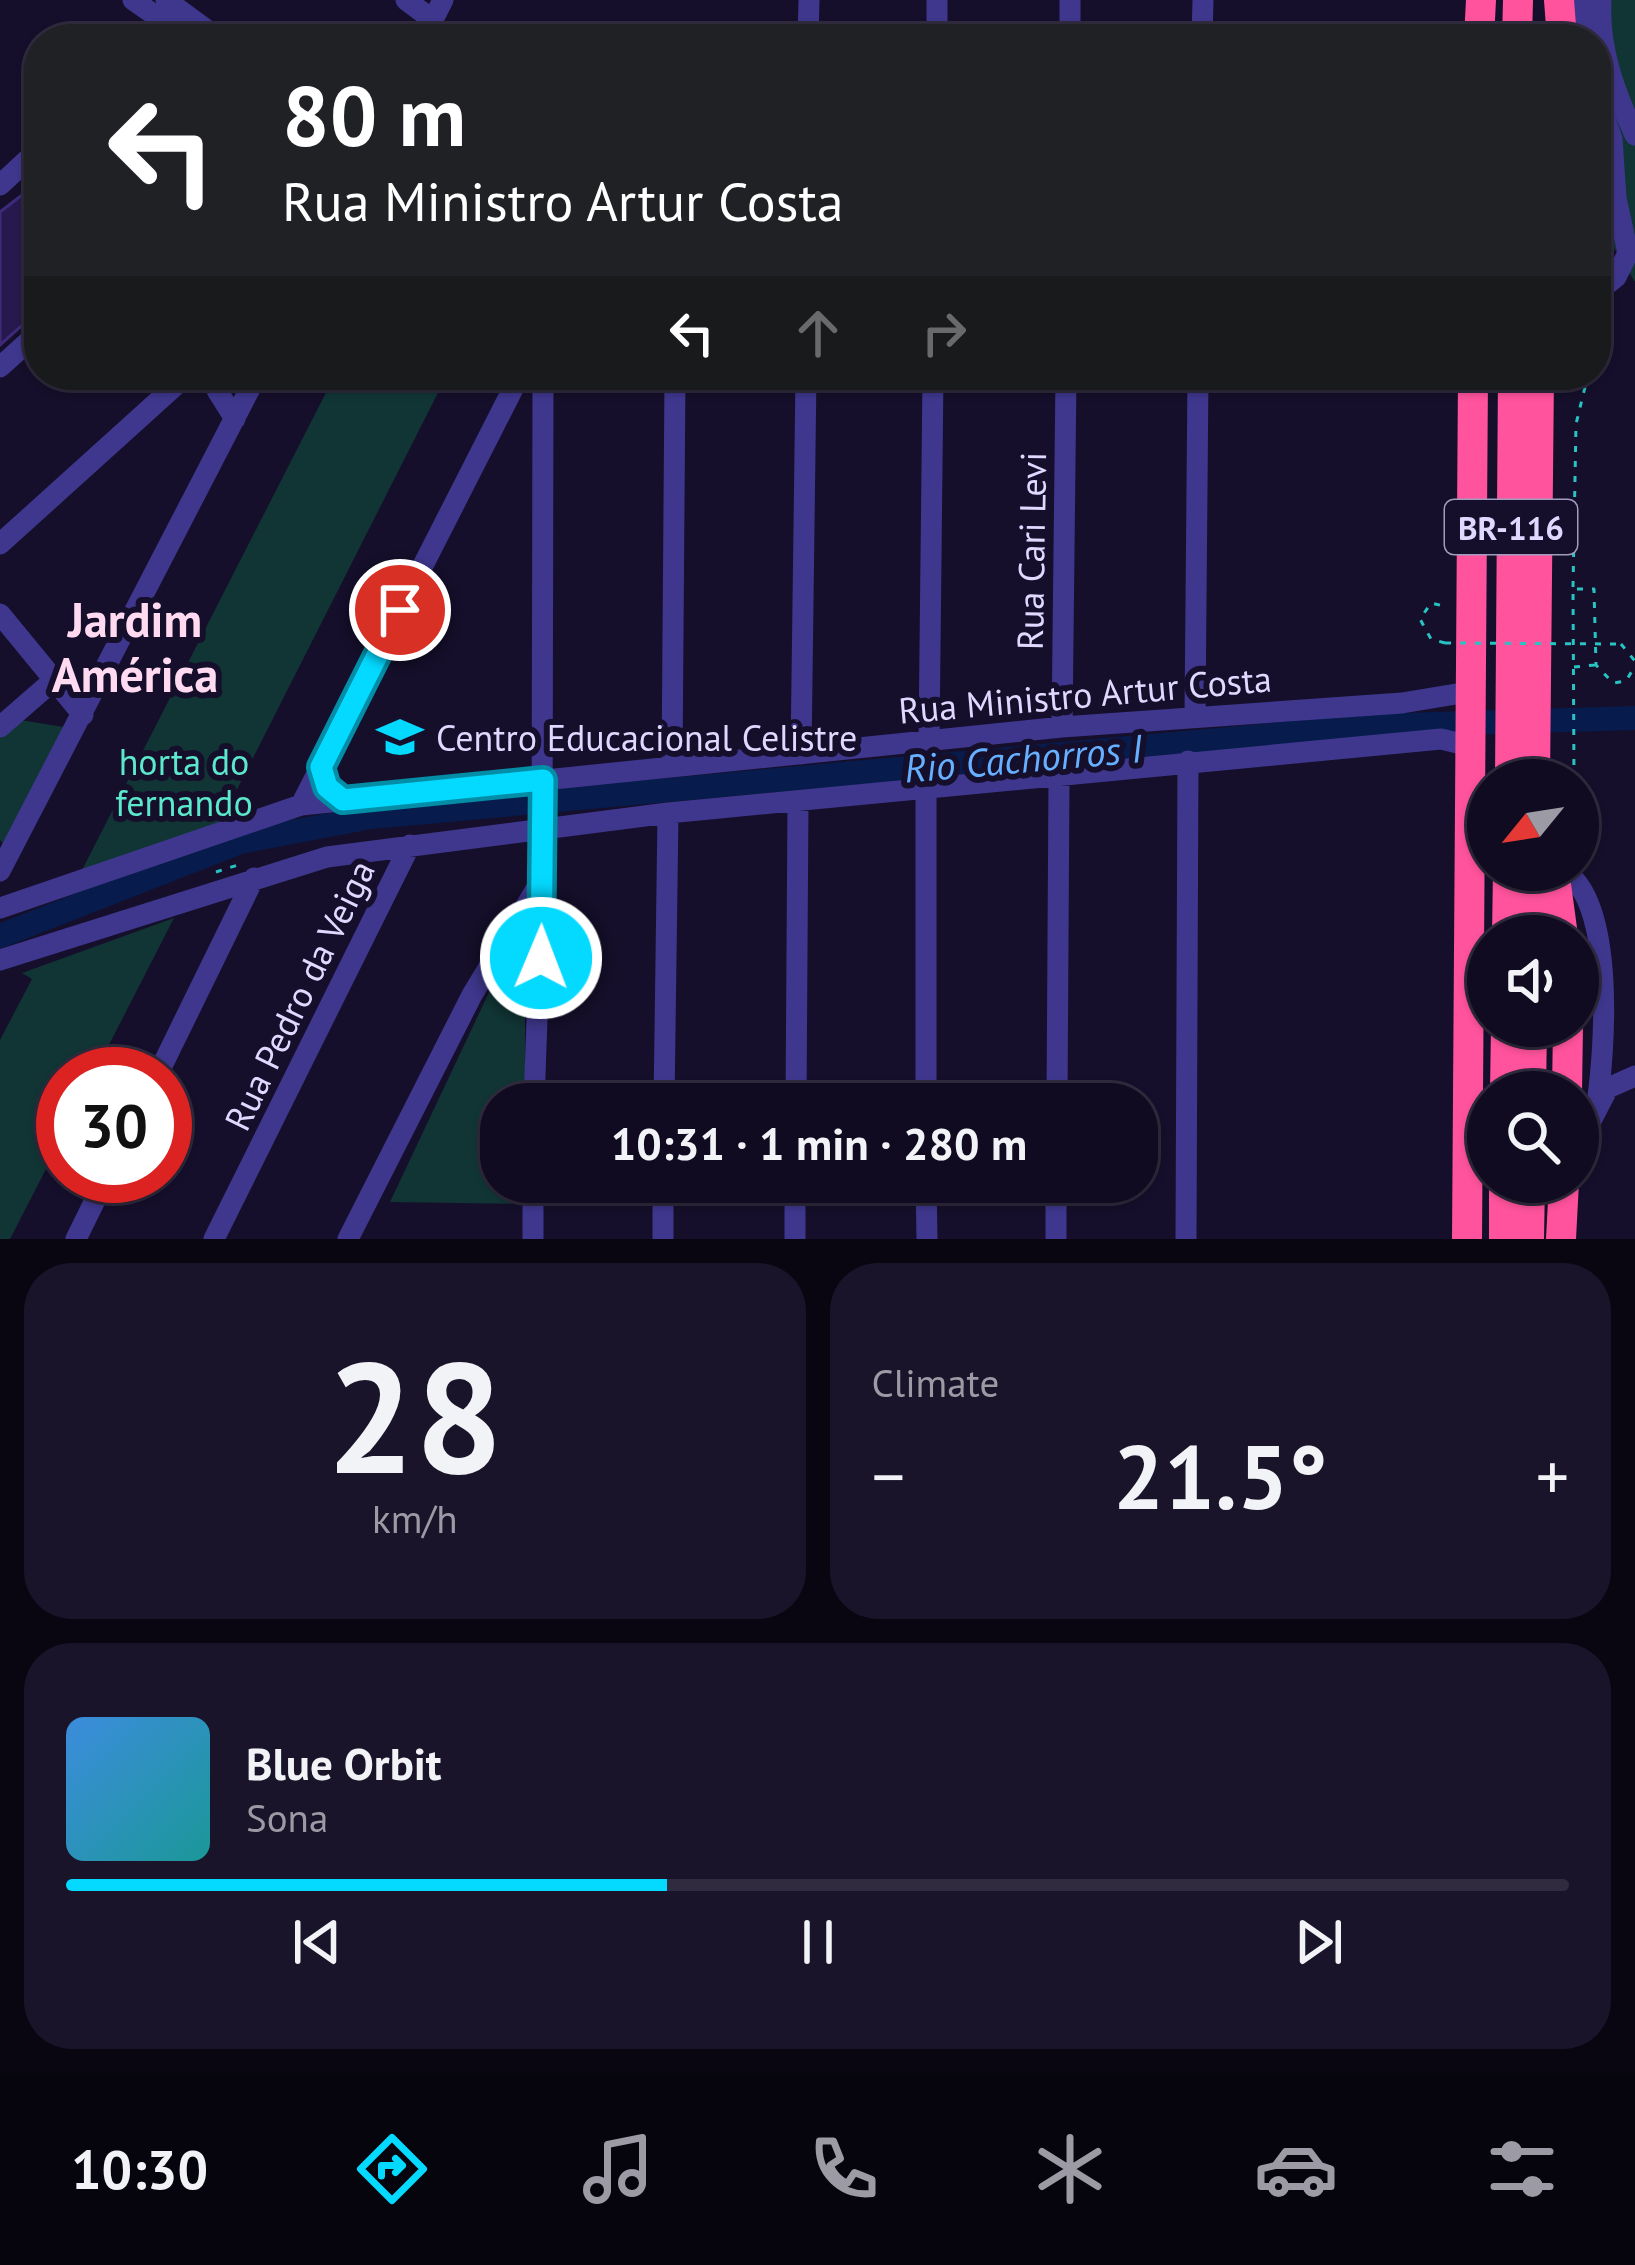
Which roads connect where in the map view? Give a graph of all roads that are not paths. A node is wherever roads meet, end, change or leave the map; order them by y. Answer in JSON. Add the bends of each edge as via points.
{"nodes":[{"id":1,"x":133,"y":0,"type":"edge"},
{"id":2,"x":166,"y":0,"type":"edge"},
{"id":3,"x":406,"y":0,"type":"edge"},
{"id":4,"x":433,"y":20,"type":"edge"},
{"id":5,"x":162,"y":24,"type":"edge"},
{"id":6,"x":199,"y":24,"type":"edge"},
{"id":7,"x":1611,"y":76,"type":"edge"},
{"id":8,"x":1635,"y":135,"type":"edge"},
{"id":9,"x":1611,"y":136,"type":"edge"},
{"id":10,"x":24,"y":162,"type":"edge"},
{"id":11,"x":0,"y":184,"type":"edge"},
{"id":12,"x":1611,"y":194,"type":"edge"},
{"id":13,"x":1616,"y":197,"type":"junction"},
{"id":14,"x":1630,"y":228,"type":"edge"},
{"id":15,"x":1632,"y":253,"type":"edge"},
{"id":16,"x":1611,"y":281,"type":"edge"},
{"id":17,"x":24,"y":345,"type":"edge"},
{"id":18,"x":0,"y":367,"type":"edge"},
{"id":19,"x":170,"y":390,"type":"edge"},
{"id":20,"x":217,"y":390,"type":"edge"},
{"id":21,"x":249,"y":390,"type":"edge"},
{"id":22,"x":512,"y":390,"type":"edge"},
{"id":23,"x":543,"y":390,"type":"edge"},
{"id":24,"x":674,"y":390,"type":"edge"},
{"id":25,"x":806,"y":390,"type":"edge"},
{"id":26,"x":933,"y":390,"type":"edge"},
{"id":27,"x":1066,"y":390,"type":"edge"},
{"id":28,"x":1198,"y":390,"type":"edge"},
{"id":29,"x":1473,"y":390,"type":"edge"},
{"id":30,"x":1493,"y":390,"type":"edge"},
{"id":31,"x":1513,"y":390,"type":"edge"},
{"id":32,"x":1539,"y":390,"type":"edge"},
{"id":33,"x":1556,"y":390,"type":"edge"},
{"id":34,"x":235,"y":418,"type":"junction"},
{"id":35,"x":1538,"y":488,"type":"junction"},
{"id":36,"x":1476,"y":543,"type":"junction"},
{"id":37,"x":0,"y":544,"type":"edge"},
{"id":38,"x":0,"y":614,"type":"edge"},
{"id":39,"x":54,"y":680,"type":"junction"},
{"id":40,"x":1523,"y":680,"type":"junction"},
{"id":41,"x":1474,"y":697,"type":"junction"},
{"id":42,"x":83,"y":715,"type":"junction"},
{"id":43,"x":1195,"y":716,"type":"junction"},
{"id":44,"x":0,"y":727,"type":"edge"},
{"id":45,"x":1062,"y":727,"type":"junction"},
{"id":46,"x":929,"y":740,"type":"junction"},
{"id":47,"x":1474,"y":743,"type":"junction"},
{"id":48,"x":801,"y":754,"type":"junction"},
{"id":49,"x":1523,"y":759,"type":"edge"},
{"id":50,"x":1189,"y":761,"type":"junction"},
{"id":51,"x":672,"y":766,"type":"junction"},
{"id":52,"x":321,"y":767,"type":"junction"},
{"id":53,"x":1059,"y":778,"type":"junction"},
{"id":54,"x":543,"y":785,"type":"junction"},
{"id":55,"x":926,"y":792,"type":"junction"},
{"id":56,"x":343,"y":800,"type":"junction"},
{"id":57,"x":798,"y":803,"type":"junction"},
{"id":58,"x":301,"y":805,"type":"junction"},
{"id":59,"x":668,"y":813,"type":"junction"},
{"id":60,"x":543,"y":821,"type":"junction"},
{"id":61,"x":410,"y":845,"type":"junction"},
{"id":62,"x":0,"y":871,"type":"edge"},
{"id":63,"x":254,"y":878,"type":"junction"},
{"id":64,"x":542,"y":878,"type":"junction"},
{"id":65,"x":1574,"y":891,"type":"edge"},
{"id":66,"x":0,"y":908,"type":"edge"},
{"id":67,"x":541,"y":958,"type":"junction"},
{"id":68,"x":0,"y":960,"type":"edge"},
{"id":69,"x":171,"y":1047,"type":"edge"},
{"id":70,"x":1596,"y":1047,"type":"edge"},
{"id":71,"x":1602,"y":1052,"type":"junction"},
{"id":72,"x":1635,"y":1076,"type":"edge"},
{"id":73,"x":534,"y":1083,"type":"edge"},
{"id":74,"x":548,"y":1083,"type":"edge"},
{"id":75,"x":664,"y":1083,"type":"edge"},
{"id":76,"x":796,"y":1083,"type":"edge"},
{"id":77,"x":926,"y":1083,"type":"edge"},
{"id":78,"x":1057,"y":1083,"type":"edge"},
{"id":79,"x":1599,"y":1083,"type":"edge"},
{"id":80,"x":1599,"y":1100,"type":"edge"},
{"id":81,"x":94,"y":1203,"type":"edge"},
{"id":82,"x":533,"y":1203,"type":"edge"},
{"id":83,"x":547,"y":1203,"type":"edge"},
{"id":84,"x":663,"y":1203,"type":"edge"},
{"id":85,"x":795,"y":1203,"type":"edge"},
{"id":86,"x":926,"y":1203,"type":"edge"},
{"id":87,"x":1056,"y":1203,"type":"edge"},
{"id":88,"x":1504,"y":1203,"type":"edge"},
{"id":89,"x":1530,"y":1203,"type":"edge"},
{"id":90,"x":1563,"y":1203,"type":"edge"},
{"id":91,"x":76,"y":1239,"type":"edge"},
{"id":92,"x":214,"y":1239,"type":"edge"},
{"id":93,"x":348,"y":1239,"type":"edge"},
{"id":94,"x":532,"y":1239,"type":"edge"},
{"id":95,"x":547,"y":1239,"type":"edge"},
{"id":96,"x":663,"y":1239,"type":"edge"},
{"id":97,"x":795,"y":1239,"type":"edge"},
{"id":98,"x":926,"y":1239,"type":"edge"},
{"id":99,"x":1056,"y":1239,"type":"edge"},
{"id":100,"x":1186,"y":1239,"type":"edge"},
{"id":101,"x":1467,"y":1239,"type":"edge"},
{"id":102,"x":1504,"y":1239,"type":"edge"},
{"id":103,"x":1529,"y":1239,"type":"edge"},
{"id":104,"x":1562,"y":1239,"type":"edge"}],
"edges":[{"from":1,"to":5,"type":"street"},
{"from":2,"to":6,"type":"street"},
{"from":3,"to":4,"type":"street"},
{"from":7,"to":8,"type":"street"},
{"from":9,"to":13,"type":"street"},
{"from":10,"to":11,"type":"street"},
{"from":12,"to":13,"type":"street"},
{"from":13,"to":14,"type":"street"},
{"from":14,"to":15,"type":"street"},
{"from":15,"to":16,"type":"street"},
{"from":17,"to":18,"type":"street"},
{"from":19,"to":37,"type":"street"},
{"from":20,"to":34,"type":"street"},
{"from":21,"to":34,"type":"street"},
{"from":22,"to":52,"type":"street"},
{"from":23,"to":54,"type":"street"},
{"from":24,"to":51,"type":"street"},
{"from":25,"to":48,"type":"street"},
{"from":26,"to":46,"type":"street"},
{"from":27,"to":45,"type":"street","name":"Rua Cari Levi"},
{"from":28,"to":43,"type":"street"},
{"from":29,"to":36,"type":"highway","number":"BR-116"},
{"from":30,"to":36,"type":"highway"},
{"from":31,"to":40,"type":"highway","number":"BR-116"},
{"from":32,"to":35,"type":"highway","number":"BR-116"},
{"from":33,"to":35,"type":"highway"},
{"from":34,"to":42,"type":"street"},
{"from":35,"to":40,"type":"highway","number":"BR-116"},
{"from":36,"to":41,"type":"highway","number":"BR-116"},
{"from":38,"to":39,"type":"street"},
{"from":39,"to":42,"type":"street"},
{"from":39,"to":44,"type":"street"},
{"from":40,"to":49,"type":"highway","number":"BR-116"},
{"from":41,"to":43,"type":"street","name":"Rua Ministro Artur Costa"},
{"from":41,"to":47,"type":"highway","number":"BR-116"},
{"from":42,"to":62,"type":"street"},
{"from":43,"to":45,"type":"street","name":"Rua Ministro Artur Costa"},
{"from":45,"to":46,"type":"street","name":"Rua Ministro Artur Costa"},
{"from":46,"to":48,"type":"street","name":"Rua Ministro Artur Costa"},
{"from":47,"to":50,"type":"street","name":"Rua Ministro Artur Costa"},
{"from":47,"to":101,"type":"highway","number":"BR-116"},
{"from":48,"to":51,"type":"street","name":"Rua Ministro Artur Costa"},
{"from":50,"to":53,"type":"street","name":"Rua Ministro Artur Costa"},
{"from":50,"to":100,"type":"street"},
{"from":51,"to":54,"type":"street","name":"Rua Ministro Artur Costa"},
{"from":52,"to":56,"type":"street","via":[[327,787]]},
{"from":52,"to":58,"type":"street"},
{"from":53,"to":55,"type":"street","name":"Rua Ministro Artur Costa"},
{"from":53,"to":78,"type":"street"},
{"from":54,"to":56,"type":"street","name":"Rua Ministro Artur Costa"},
{"from":54,"to":60,"type":"street"},
{"from":55,"to":57,"type":"street","name":"Rua Ministro Artur Costa"},
{"from":55,"to":77,"type":"street"},
{"from":56,"to":58,"type":"street","name":"Rua Ministro Artur Costa"},
{"from":57,"to":59,"type":"street","name":"Rua Ministro Artur Costa"},
{"from":57,"to":76,"type":"street"},
{"from":58,"to":66,"type":"street","name":"Rua Ministro Artur Costa"},
{"from":59,"to":60,"type":"street","name":"Rua Ministro Artur Costa"},
{"from":59,"to":75,"type":"street"},
{"from":60,"to":61,"type":"street","name":"Rua Ministro Artur Costa"},
{"from":60,"to":64,"type":"street"},
{"from":61,"to":63,"type":"street","name":"Rua Ministro Artur Costa"},
{"from":61,"to":92,"type":"street","name":"Rua Pedro da Veiga"},
{"from":63,"to":68,"type":"street","name":"Rua Ministro Artur Costa"},
{"from":63,"to":69,"type":"street"},
{"from":64,"to":67,"type":"street"},
{"from":64,"to":93,"type":"street","via":[[472,995]]},
{"from":65,"to":71,"type":"street","via":[[1601,954]]},
{"from":67,"to":73,"type":"street"},
{"from":67,"to":74,"type":"street","via":[[549,973]]},
{"from":70,"to":71,"type":"street"},
{"from":71,"to":79,"type":"street"},
{"from":72,"to":80,"type":"street"},
{"from":81,"to":91,"type":"street"},
{"from":82,"to":94,"type":"street"},
{"from":83,"to":95,"type":"street"},
{"from":84,"to":96,"type":"street"},
{"from":85,"to":97,"type":"street"},
{"from":86,"to":98,"type":"street"},
{"from":87,"to":99,"type":"street"},
{"from":88,"to":102,"type":"highway"},
{"from":89,"to":103,"type":"highway"},
{"from":90,"to":104,"type":"highway"}]}
